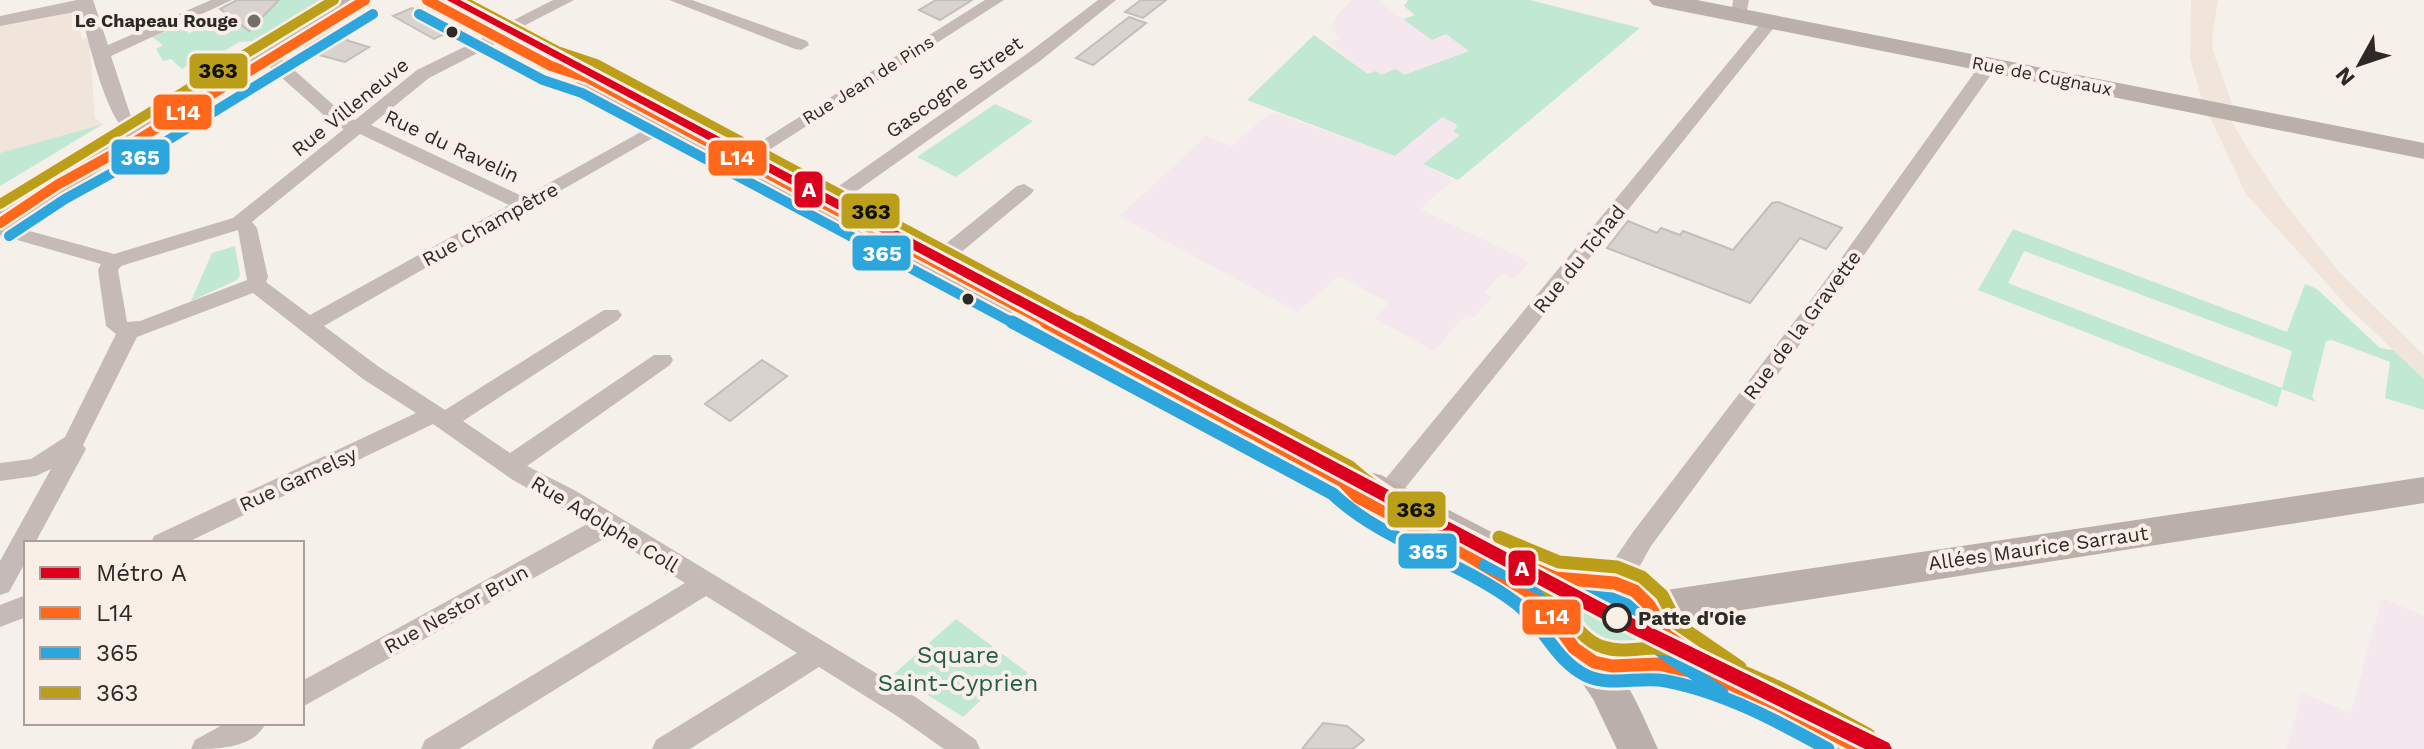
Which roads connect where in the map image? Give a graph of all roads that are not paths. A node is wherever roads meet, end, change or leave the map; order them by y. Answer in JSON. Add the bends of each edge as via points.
{"nodes":[{"id":1,"x":224,"y":0,"type":"edge"},
{"id":2,"x":334,"y":0,"type":"edge"},
{"id":3,"x":345,"y":0,"type":"edge"},
{"id":4,"x":352,"y":0,"type":"edge"},
{"id":5,"x":365,"y":0,"type":"edge"},
{"id":6,"x":427,"y":0,"type":"edge"},
{"id":7,"x":455,"y":0,"type":"edge"},
{"id":8,"x":566,"y":0,"type":"edge"},
{"id":9,"x":677,"y":0,"type":"edge"},
{"id":10,"x":996,"y":0,"type":"edge"},
{"id":11,"x":1108,"y":0,"type":"edge"},
{"id":12,"x":1661,"y":0,"type":"edge"},
{"id":13,"x":86,"y":2,"type":"edge"},
{"id":14,"x":545,"y":4,"type":"edge"},
{"id":15,"x":1740,"y":8,"type":"edge"},
{"id":16,"x":0,"y":21,"type":"edge"},
{"id":17,"x":1770,"y":22,"type":"junction"},
{"id":18,"x":501,"y":32,"type":"junction"},
{"id":19,"x":801,"y":45,"type":"dead end"},
{"id":20,"x":102,"y":54,"type":"junction"},
{"id":21,"x":270,"y":58,"type":"junction"},
{"id":22,"x":1988,"y":66,"type":"junction"},
{"id":23,"x":211,"y":80,"type":"junction"},
{"id":24,"x":670,"y":123,"type":"junction"},
{"id":25,"x":359,"y":128,"type":"junction"},
{"id":26,"x":132,"y":129,"type":"junction"},
{"id":27,"x":2424,"y":151,"type":"edge"},
{"id":28,"x":740,"y":160,"type":"junction"},
{"id":29,"x":57,"y":185,"type":"junction"},
{"id":30,"x":1024,"y":190,"type":"dead end"},
{"id":31,"x":526,"y":205,"type":"junction"},
{"id":32,"x":823,"y":206,"type":"junction"},
{"id":33,"x":0,"y":210,"type":"edge"},
{"id":34,"x":240,"y":222,"type":"junction"},
{"id":35,"x":0,"y":226,"type":"edge"},
{"id":36,"x":114,"y":261,"type":"junction"},
{"id":37,"x":934,"y":264,"type":"junction"},
{"id":38,"x":255,"y":284,"type":"junction"},
{"id":39,"x":611,"y":315,"type":"dead end"},
{"id":40,"x":309,"y":325,"type":"junction"},
{"id":41,"x":127,"y":331,"type":"junction"},
{"id":42,"x":662,"y":360,"type":"dead end"},
{"id":43,"x":438,"y":418,"type":"junction"},
{"id":44,"x":510,"y":465,"type":"junction"},
{"id":45,"x":0,"y":472,"type":"edge"},
{"id":46,"x":44,"y":476,"type":"junction"},
{"id":47,"x":1343,"y":481,"type":"junction"},
{"id":48,"x":2424,"y":490,"type":"edge"},
{"id":49,"x":1386,"y":495,"type":"junction"},
{"id":50,"x":609,"y":524,"type":"junction"},
{"id":51,"x":167,"y":541,"type":"edge"},
{"id":52,"x":1598,"y":582,"type":"junction"},
{"id":53,"x":706,"y":583,"type":"junction"},
{"id":54,"x":0,"y":585,"type":"edge"},
{"id":55,"x":24,"y":607,"type":"edge"},
{"id":56,"x":0,"y":616,"type":"edge"},
{"id":57,"x":1558,"y":620,"type":"junction"},
{"id":58,"x":1648,"y":641,"type":"junction"},
{"id":59,"x":819,"y":653,"type":"junction"},
{"id":60,"x":1583,"y":656,"type":"junction"},
{"id":61,"x":304,"y":694,"type":"edge"},
{"id":62,"x":248,"y":725,"type":"edge"},
{"id":63,"x":205,"y":749,"type":"edge"},
{"id":64,"x":435,"y":749,"type":"edge"},
{"id":65,"x":666,"y":749,"type":"edge"},
{"id":66,"x":966,"y":749,"type":"edge"},
{"id":67,"x":1638,"y":749,"type":"edge"},
{"id":68,"x":1650,"y":749,"type":"edge"},
{"id":69,"x":1861,"y":749,"type":"edge"}],
"edges":[{"from":1,"to":20,"type":"street"},
{"from":2,"to":23,"type":"main road"},
{"from":3,"to":23,"type":"main road"},
{"from":4,"to":29,"type":"main road"},
{"from":5,"to":21,"type":"main road"},
{"from":6,"to":18,"type":"main road"},
{"from":7,"to":18,"type":"main road"},
{"from":8,"to":14,"type":"street","name":"Rue Villeneuve"},
{"from":9,"to":19,"type":"street"},
{"from":10,"to":28,"type":"street","name":"Rue Jean de Pins"},
{"from":11,"to":32,"type":"street","name":"Gascogne Street"},
{"from":12,"to":15,"type":"street","name":"Rue de Cugnaux"},
{"from":13,"to":16,"type":"street"},
{"from":13,"to":20,"type":"street"},
{"from":14,"to":18,"type":"street","name":"Rue Villeneuve"},
{"from":15,"to":17,"type":"street","name":"Rue de Cugnaux"},
{"from":17,"to":22,"type":"street","name":"Rue de Cugnaux"},
{"from":17,"to":49,"type":"street","name":"Rue du Tchad"},
{"from":18,"to":24,"type":"main road","via":[[551,66],[588,78]]},
{"from":18,"to":25,"type":"street","name":"Rue Villeneuve","via":[[423,74]]},
{"from":20,"to":26,"type":"street","via":[[121,115]]},
{"from":21,"to":25,"type":"street","name":"Rue du Ravelin","via":[[342,122]]},
{"from":21,"to":29,"type":"main road"},
{"from":22,"to":27,"type":"street","name":"Rue de Cugnaux"},
{"from":22,"to":52,"type":"street","name":"Rue de la Gravette","via":[[1831,288],[1644,535],[1624,570]]},
{"from":23,"to":26,"type":"main road"},
{"from":24,"to":28,"type":"main road"},
{"from":24,"to":31,"type":"street","name":"Rue Champêtre"},
{"from":25,"to":31,"type":"street","name":"Rue du Ravelin"},
{"from":25,"to":34,"type":"street","name":"Rue Villeneuve"},
{"from":26,"to":33,"type":"main road"},
{"from":28,"to":32,"type":"main road"},
{"from":29,"to":35,"type":"main road"},
{"from":30,"to":37,"type":"street"},
{"from":31,"to":40,"type":"street","name":"Rue Champêtre"},
{"from":32,"to":37,"type":"main road"},
{"from":34,"to":36,"type":"street"},
{"from":34,"to":38,"type":"street","via":[[247,228]]},
{"from":35,"to":36,"type":"street"},
{"from":36,"to":41,"type":"street","via":[[108,270],[117,326]]},
{"from":37,"to":47,"type":"main road"},
{"from":38,"to":40,"type":"street","name":"Rue Adolphe Coll"},
{"from":38,"to":41,"type":"street"},
{"from":39,"to":43,"type":"street","name":"Rue Gamelsy"},
{"from":40,"to":43,"type":"street","name":"Rue Adolphe Coll"},
{"from":41,"to":46,"type":"street","via":[[68,463]]},
{"from":42,"to":44,"type":"street"},
{"from":43,"to":44,"type":"street","name":"Rue Adolphe Coll"},
{"from":43,"to":51,"type":"street","name":"Rue Gamelsy"},
{"from":44,"to":50,"type":"street","name":"Rue Adolphe Coll"},
{"from":45,"to":46,"type":"street"},
{"from":46,"to":54,"type":"street"},
{"from":47,"to":49,"type":"main road"},
{"from":47,"to":57,"type":"main road","via":[[1358,497],[1530,593]]},
{"from":48,"to":58,"type":"street","name":"Allées Maurice Sarraut"},
{"from":49,"to":52,"type":"main road","via":[[1527,570]]},
{"from":50,"to":53,"type":"street","name":"Rue Adolphe Coll"},
{"from":50,"to":61,"type":"street","name":"Rue Nestor Brun"},
{"from":52,"to":57,"type":"main road","via":[[1562,598]]},
{"from":52,"to":58,"type":"main road","via":[[1628,587]]},
{"from":53,"to":59,"type":"street","name":"Rue Adolphe Coll"},
{"from":53,"to":64,"type":"street"},
{"from":55,"to":56,"type":"street"},
{"from":57,"to":60,"type":"main road","via":[[1566,640]]},
{"from":58,"to":60,"type":"main road","via":[[1610,666]]},
{"from":58,"to":68,"type":"street","via":[[1636,705]]},
{"from":58,"to":69,"type":"main road","via":[[1689,670],[1736,684]]},
{"from":59,"to":65,"type":"street"},
{"from":59,"to":66,"type":"street","name":"Rue Adolphe Coll"},
{"from":60,"to":67,"type":"street","via":[[1619,708]]},
{"from":62,"to":63,"type":"street"}]}
